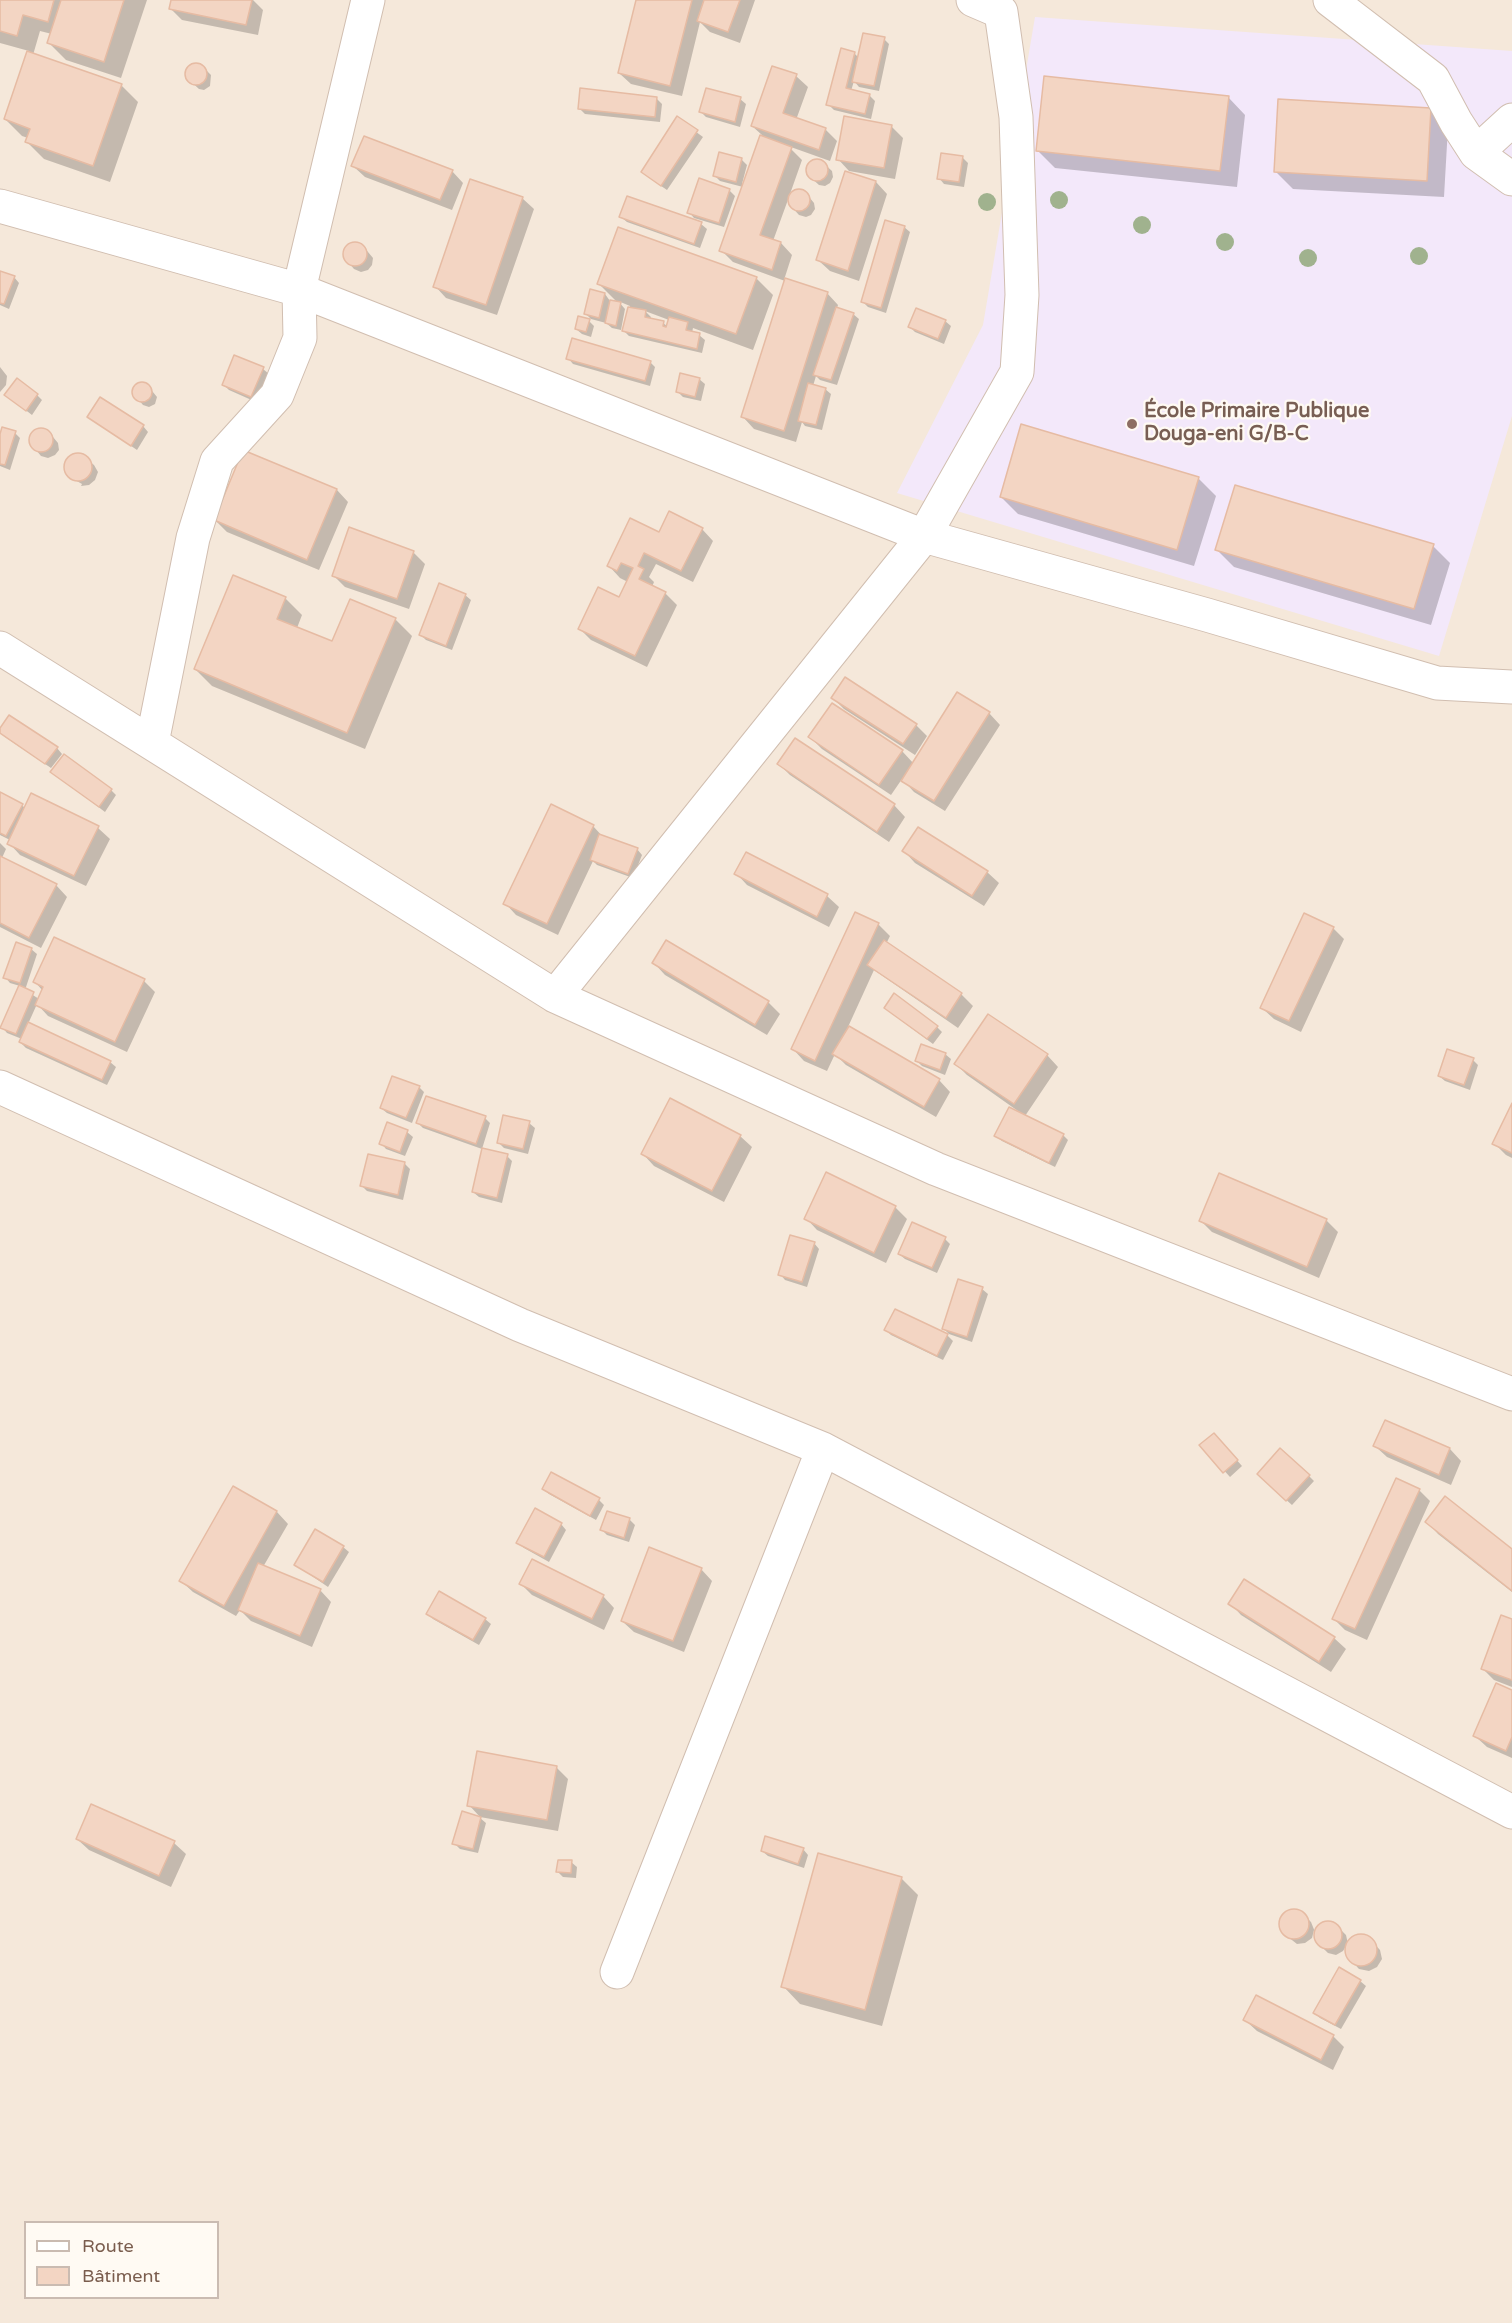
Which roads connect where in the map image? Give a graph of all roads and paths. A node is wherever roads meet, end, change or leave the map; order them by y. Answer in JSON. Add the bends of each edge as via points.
{"nodes":[{"id":1,"x":368,"y":0,"type":"edge"},
{"id":2,"x":973,"y":0,"type":"edge"},
{"id":3,"x":1330,"y":0,"type":"edge"},
{"id":4,"x":1512,"y":120,"type":"edge"},
{"id":5,"x":1476,"y":153,"type":"junction"},
{"id":6,"x":1512,"y":179,"type":"edge"},
{"id":7,"x":0,"y":206,"type":"edge"},
{"id":8,"x":299,"y":290,"type":"junction"},
{"id":9,"x":924,"y":536,"type":"junction"},
{"id":10,"x":0,"y":648,"type":"edge"},
{"id":11,"x":1512,"y":687,"type":"edge"},
{"id":12,"x":152,"y":743,"type":"junction"},
{"id":13,"x":555,"y":996,"type":"junction"},
{"id":14,"x":0,"y":1087,"type":"edge"},
{"id":15,"x":1512,"y":1394,"type":"edge"},
{"id":16,"x":823,"y":1449,"type":"junction"},
{"id":17,"x":1512,"y":1812,"type":"edge"},
{"id":18,"x":617,"y":1972,"type":"dead end"}],
"edges":[{"from":1,"to":8,"type":"street"},
{"from":2,"to":9,"type":"street","via":[[1001,12],[1016,117],[1022,295],[1017,372]]},
{"from":3,"to":5,"type":"street","via":[[1433,79]]},
{"from":4,"to":5,"type":"street"},
{"from":5,"to":6,"type":"street"},
{"from":7,"to":8,"type":"street"},
{"from":8,"to":9,"type":"street"},
{"from":8,"to":12,"type":"street","via":[[300,338],[277,395],[217,461],[193,538]]},
{"from":9,"to":11,"type":"street","via":[[1437,683]]},
{"from":9,"to":13,"type":"street"},
{"from":10,"to":12,"type":"street"},
{"from":12,"to":13,"type":"street"},
{"from":13,"to":15,"type":"street","via":[[936,1169]]},
{"from":14,"to":16,"type":"street","via":[[520,1325]]},
{"from":16,"to":17,"type":"street"},
{"from":16,"to":18,"type":"street"}]}
